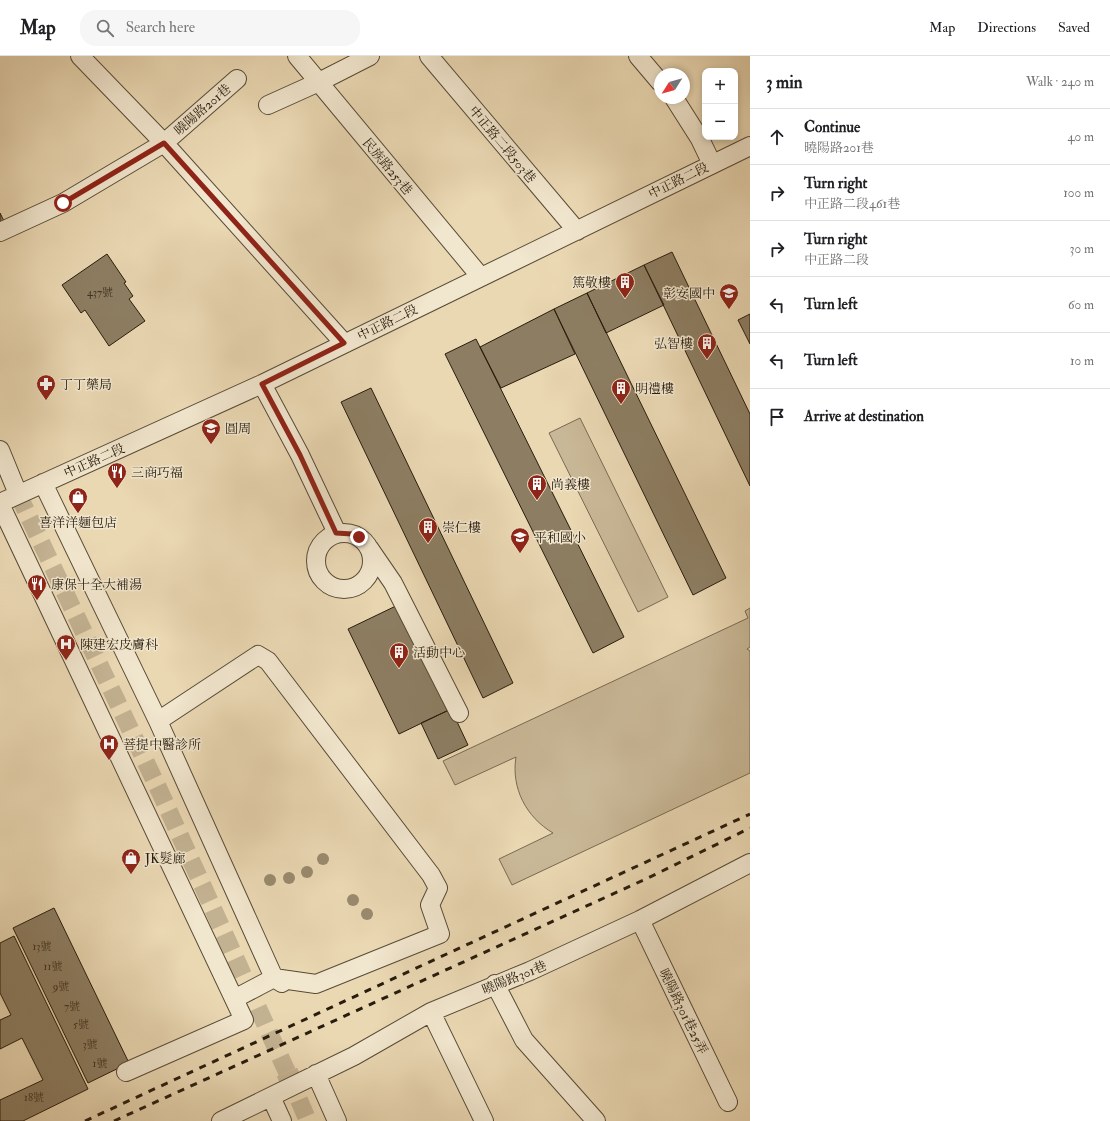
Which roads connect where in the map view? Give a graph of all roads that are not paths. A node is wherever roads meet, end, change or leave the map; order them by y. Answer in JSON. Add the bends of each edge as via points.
{"nodes":[{"id":1,"x":82,"y":56,"type":"edge"},
{"id":2,"x":297,"y":56,"type":"edge"},
{"id":3,"x":370,"y":56,"type":"edge"},
{"id":4,"x":429,"y":56,"type":"edge"},
{"id":5,"x":638,"y":56,"type":"edge"},
{"id":6,"x":654,"y":75,"type":"edge"},
{"id":7,"x":237,"y":79,"type":"dead end"},
{"id":8,"x":319,"y":82,"type":"junction"},
{"id":9,"x":678,"y":104,"type":"edge"},
{"id":10,"x":268,"y":106,"type":"dead end"},
{"id":11,"x":164,"y":143,"type":"junction"},
{"id":12,"x":750,"y":146,"type":"edge"},
{"id":13,"x":712,"y":164,"type":"junction"},
{"id":14,"x":577,"y":231,"type":"junction"},
{"id":15,"x":0,"y":232,"type":"edge"},
{"id":16,"x":480,"y":276,"type":"junction"},
{"id":17,"x":344,"y":343,"type":"junction"},
{"id":18,"x":262,"y":384,"type":"junction"},
{"id":19,"x":0,"y":450,"type":"edge"},
{"id":20,"x":43,"y":483,"type":"junction"},
{"id":21,"x":18,"y":494,"type":"junction"},
{"id":22,"x":0,"y":503,"type":"edge"},
{"id":23,"x":336,"y":533,"type":"junction"},
{"id":24,"x":369,"y":548,"type":"junction"},
{"id":25,"x":459,"y":713,"type":"dead end"},
{"id":26,"x":158,"y":721,"type":"junction"},
{"id":27,"x":750,"y":863,"type":"edge"},
{"id":28,"x":640,"y":920,"type":"junction"},
{"id":29,"x":278,"y":980,"type":"junction"},
{"id":30,"x":495,"y":984,"type":"junction"},
{"id":31,"x":234,"y":999,"type":"junction"},
{"id":32,"x":431,"y":1012,"type":"junction"},
{"id":33,"x":126,"y":1072,"type":"dead end"},
{"id":34,"x":316,"y":1074,"type":"junction"},
{"id":35,"x":275,"y":1095,"type":"junction"},
{"id":36,"x":728,"y":1102,"type":"dead end"},
{"id":37,"x":221,"y":1121,"type":"edge"},
{"id":38,"x":282,"y":1121,"type":"edge"},
{"id":39,"x":337,"y":1121,"type":"edge"},
{"id":40,"x":484,"y":1121,"type":"edge"},
{"id":41,"x":596,"y":1121,"type":"edge"}],
"edges":[{"from":1,"to":11,"type":"street"},
{"from":2,"to":8,"type":"street","name":"民族路253巷"},
{"from":3,"to":8,"type":"street"},
{"from":4,"to":14,"type":"street","name":"中正路二段503巷"},
{"from":5,"to":6,"type":"street"},
{"from":7,"to":11,"type":"street","name":"曉陽路201巷"},
{"from":8,"to":10,"type":"street"},
{"from":8,"to":16,"type":"street","name":"民族路253巷"},
{"from":9,"to":13,"type":"street"},
{"from":11,"to":15,"type":"street","name":"曉陽路201巷","via":[[63,203]]},
{"from":11,"to":17,"type":"street"},
{"from":12,"to":13,"type":"street","name":"中正路二段"},
{"from":13,"to":14,"type":"street","name":"中正路二段"},
{"from":14,"to":16,"type":"street","name":"中正路二段"},
{"from":16,"to":17,"type":"street","name":"中正路二段"},
{"from":17,"to":18,"type":"street","name":"中正路二段"},
{"from":18,"to":20,"type":"street","name":"中正路二段"},
{"from":18,"to":23,"type":"street","via":[[300,455]]},
{"from":19,"to":21,"type":"street"},
{"from":20,"to":21,"type":"street","name":"中正路二段"},
{"from":20,"to":26,"type":"street"},
{"from":21,"to":22,"type":"street","name":"中正路二段"},
{"from":22,"to":31,"type":"street"},
{"from":23,"to":24,"type":"street","via":[[359,537]]},
{"from":23,"to":24,"type":"street","via":[[322,543],[316,558],[316,567],[320,575],[325,582],[333,586],[341,589],[350,588],[364,580],[372,565]]},
{"from":24,"to":25,"type":"street","via":[[393,583]]},
{"from":26,"to":29,"type":"street"},
{"from":26,"to":29,"type":"street","via":[[258,655],[268,661],[431,875],[438,888],[430,905],[440,934],[316,984]]},
{"from":27,"to":28,"type":"street","name":"曉陽路301巷"},
{"from":28,"to":30,"type":"street","name":"曉陽路301巷","via":[[530,971]]},
{"from":28,"to":36,"type":"street","name":"曉陽路301巷25弄"},
{"from":29,"to":31,"type":"street"},
{"from":30,"to":32,"type":"street","name":"曉陽路301巷"},
{"from":30,"to":41,"type":"street","via":[[524,1040]]},
{"from":31,"to":33,"type":"street","via":[[244,1020]]},
{"from":32,"to":34,"type":"street","name":"曉陽路301巷","via":[[354,1056]]},
{"from":32,"to":40,"type":"street"},
{"from":34,"to":35,"type":"street","name":"曉陽路301巷"},
{"from":34,"to":39,"type":"street"},
{"from":35,"to":37,"type":"street","name":"曉陽路301巷"},
{"from":35,"to":38,"type":"street"}]}
